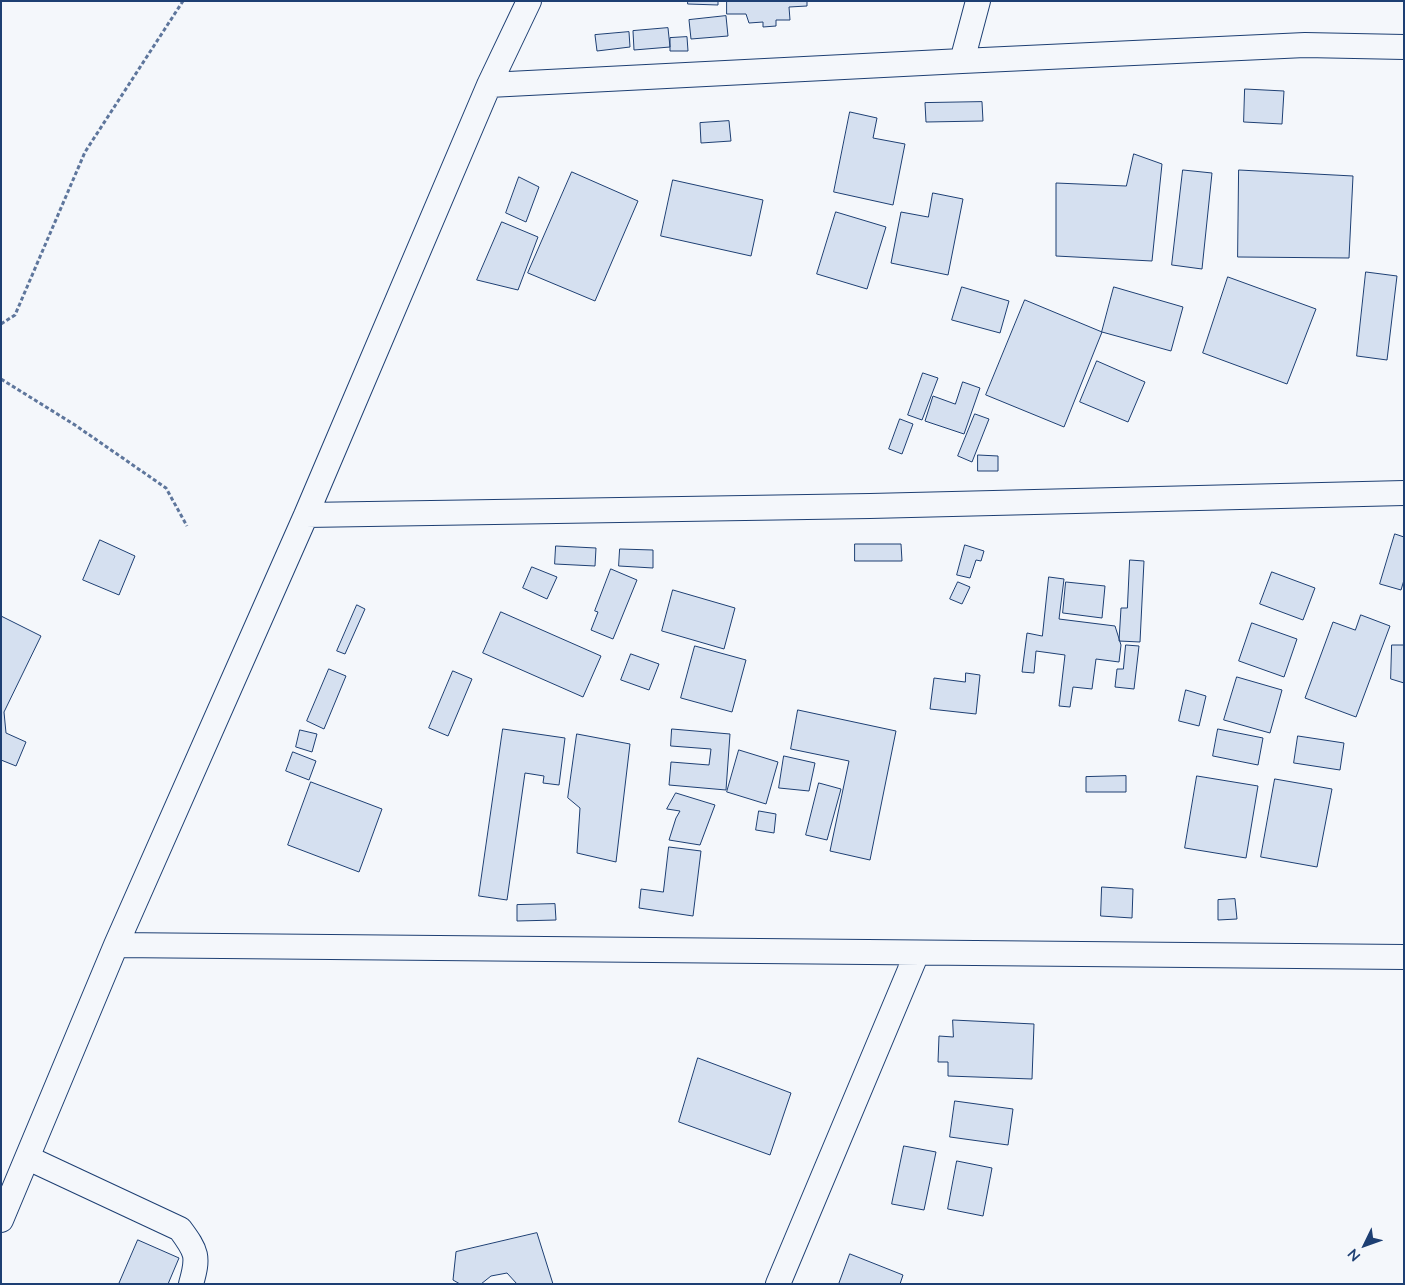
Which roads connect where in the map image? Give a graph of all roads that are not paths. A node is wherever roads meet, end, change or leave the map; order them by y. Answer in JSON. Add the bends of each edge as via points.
{"nodes":[{"id":1,"x":529,"y":1,"type":"edge"},
{"id":2,"x":978,"y":1,"type":"edge"},
{"id":3,"x":1404,"y":47,"type":"edge"},
{"id":4,"x":962,"y":60,"type":"junction"},
{"id":5,"x":489,"y":85,"type":"junction"},
{"id":6,"x":1404,"y":493,"type":"edge"},
{"id":7,"x":306,"y":515,"type":"junction"},
{"id":8,"x":116,"y":945,"type":"junction"},
{"id":9,"x":917,"y":952,"type":"junction"},
{"id":10,"x":1404,"y":957,"type":"edge"},
{"id":11,"x":28,"y":1158,"type":"junction"},
{"id":12,"x":1,"y":1220,"type":"edge"},
{"id":13,"x":191,"y":1284,"type":"edge"},
{"id":14,"x":778,"y":1284,"type":"edge"}],
"edges":[{"from":1,"to":5,"type":"street"},
{"from":2,"to":4,"type":"street"},
{"from":3,"to":4,"type":"street","via":[[1306,45]]},
{"from":4,"to":5,"type":"street"},
{"from":5,"to":7,"type":"street"},
{"from":6,"to":7,"type":"street"},
{"from":7,"to":8,"type":"street"},
{"from":8,"to":9,"type":"street"},
{"from":8,"to":11,"type":"street"},
{"from":9,"to":10,"type":"street"},
{"from":9,"to":14,"type":"street"},
{"from":11,"to":12,"type":"street"},
{"from":11,"to":13,"type":"street","via":[[180,1230],[194,1249],[195,1267]]}]}
